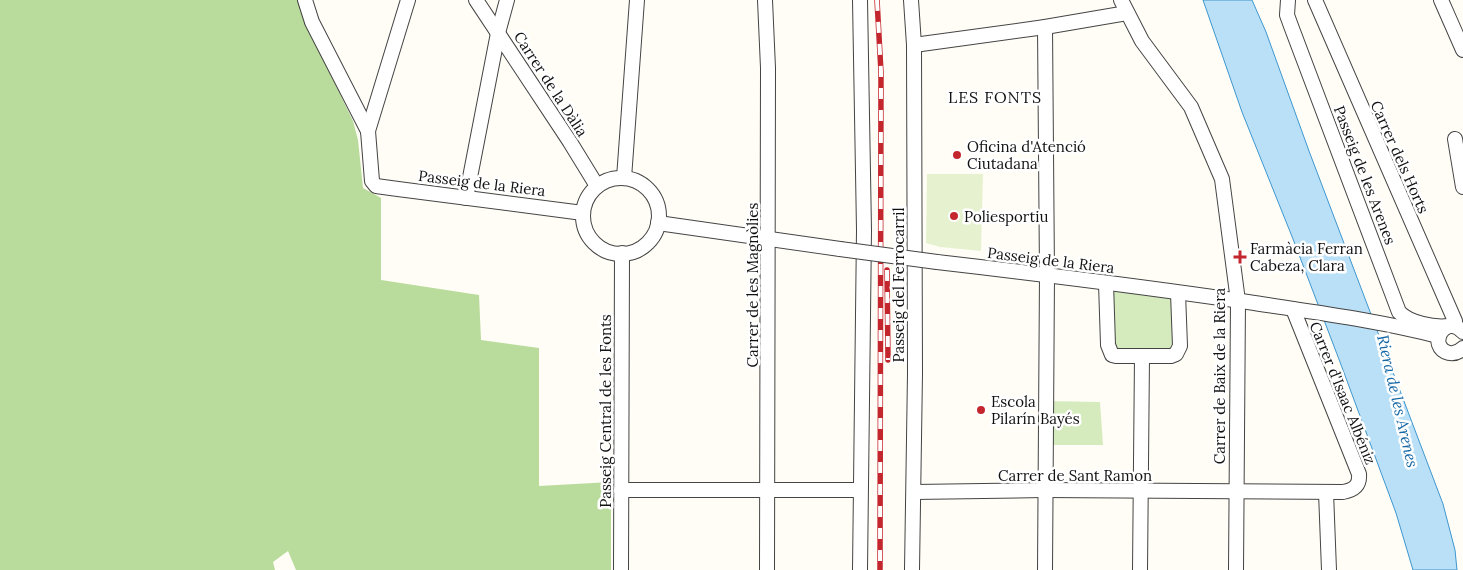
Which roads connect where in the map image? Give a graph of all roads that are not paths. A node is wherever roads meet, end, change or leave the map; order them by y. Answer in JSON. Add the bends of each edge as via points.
{"nodes":[{"id":1,"x":306,"y":0,"type":"edge"},
{"id":2,"x":408,"y":0,"type":"edge"},
{"id":3,"x":476,"y":0,"type":"edge"},
{"id":4,"x":507,"y":0,"type":"edge"},
{"id":5,"x":636,"y":0,"type":"edge"},
{"id":6,"x":765,"y":0,"type":"edge"},
{"id":7,"x":860,"y":0,"type":"edge"},
{"id":8,"x":912,"y":0,"type":"edge"},
{"id":9,"x":1121,"y":0,"type":"edge"},
{"id":10,"x":1288,"y":0,"type":"edge"},
{"id":11,"x":1315,"y":0,"type":"edge"},
{"id":12,"x":1441,"y":0,"type":"edge"},
{"id":13,"x":1127,"y":14,"type":"junction"},
{"id":14,"x":1046,"y":27,"type":"junction"},
{"id":15,"x":498,"y":33,"type":"junction"},
{"id":16,"x":914,"y":45,"type":"junction"},
{"id":17,"x":1463,"y":50,"type":"edge"},
{"id":18,"x":368,"y":131,"type":"junction"},
{"id":19,"x":1455,"y":139,"type":"dead end"},
{"id":20,"x":624,"y":178,"type":"junction"},
{"id":21,"x":597,"y":186,"type":"junction"},
{"id":22,"x":1463,"y":187,"type":"edge"},
{"id":23,"x":466,"y":198,"type":"junction"},
{"id":24,"x":583,"y":212,"type":"junction"},
{"id":25,"x":658,"y":224,"type":"junction"},
{"id":26,"x":768,"y":238,"type":"junction"},
{"id":27,"x":622,"y":253,"type":"junction"},
{"id":28,"x":1047,"y":275,"type":"junction"},
{"id":29,"x":1106,"y":283,"type":"junction"},
{"id":30,"x":1178,"y":293,"type":"junction"},
{"id":31,"x":1238,"y":301,"type":"junction"},
{"id":32,"x":1299,"y":310,"type":"junction"},
{"id":33,"x":1455,"y":328,"type":"edge"},
{"id":34,"x":1438,"y":336,"type":"junction"},
{"id":35,"x":1463,"y":348,"type":"edge"},
{"id":36,"x":1142,"y":356,"type":"junction"},
{"id":37,"x":621,"y":490,"type":"junction"},
{"id":38,"x":860,"y":490,"type":"junction"},
{"id":39,"x":1045,"y":490,"type":"junction"},
{"id":40,"x":768,"y":491,"type":"junction"},
{"id":41,"x":1141,"y":491,"type":"junction"},
{"id":42,"x":914,"y":492,"type":"junction"},
{"id":43,"x":1236,"y":492,"type":"junction"},
{"id":44,"x":1326,"y":492,"type":"junction"},
{"id":45,"x":621,"y":570,"type":"edge"},
{"id":46,"x":767,"y":570,"type":"edge"},
{"id":47,"x":860,"y":570,"type":"edge"},
{"id":48,"x":912,"y":570,"type":"edge"},
{"id":49,"x":1045,"y":570,"type":"edge"},
{"id":50,"x":1140,"y":570,"type":"edge"},
{"id":51,"x":1236,"y":570,"type":"edge"},
{"id":52,"x":1329,"y":570,"type":"edge"}],
"edges":[{"from":1,"to":18,"type":"street","via":[[312,22]]},
{"from":2,"to":18,"type":"street"},
{"from":3,"to":15,"type":"street","name":"Carrer de la Dàlia"},
{"from":4,"to":15,"type":"street"},
{"from":5,"to":20,"type":"street"},
{"from":6,"to":26,"type":"street","name":"Carrer de les Magnòlies"},
{"from":7,"to":38,"type":"street","via":[[864,230]]},
{"from":8,"to":16,"type":"street","name":"Passeig del Ferrocarril"},
{"from":9,"to":13,"type":"street","name":"Carrer de Baix de la Riera"},
{"from":10,"to":33,"type":"street","name":"Passeig de les Arenes","via":[[1287,15],[1399,312],[1404,318]]},
{"from":11,"to":33,"type":"street","name":"Carrer dels Horts","via":[[1455,321]]},
{"from":12,"to":17,"type":"street"},
{"from":13,"to":14,"type":"street"},
{"from":13,"to":31,"type":"street","name":"Carrer de Baix de la Riera","via":[[1142,42],[1191,107],[1219,170]]},
{"from":14,"to":16,"type":"street"},
{"from":14,"to":28,"type":"street"},
{"from":15,"to":21,"type":"street","name":"Carrer de la Dàlia"},
{"from":15,"to":23,"type":"street"},
{"from":16,"to":42,"type":"street","name":"Passeig del Ferrocarril"},
{"from":18,"to":23,"type":"street","name":"Passeig de la Riera","via":[[370,170],[376,186]]},
{"from":19,"to":22,"type":"street"},
{"from":20,"to":21,"type":"street","via":[[611,179]]},
{"from":20,"to":25,"type":"street","via":[[649,190],[658,207]]},
{"from":21,"to":24,"type":"street","via":[[588,196]]},
{"from":23,"to":24,"type":"street","name":"Passeig de la Riera"},
{"from":24,"to":27,"type":"street","via":[[584,227],[596,244],[607,251]]},
{"from":25,"to":26,"type":"street","name":"Passeig de la Riera"},
{"from":25,"to":27,"type":"street","via":[[650,240],[642,247]]},
{"from":26,"to":28,"type":"street","name":"Passeig de la Riera","bridge":true},
{"from":26,"to":40,"type":"street","name":"Carrer de les Magnòlies"},
{"from":27,"to":37,"type":"street","name":"Passeig Central de les Fonts"},
{"from":28,"to":29,"type":"street","name":"Passeig de la Riera"},
{"from":28,"to":39,"type":"street"},
{"from":29,"to":30,"type":"street","name":"Passeig de la Riera"},
{"from":29,"to":36,"type":"street","via":[[1109,352],[1116,356]]},
{"from":30,"to":31,"type":"street","name":"Passeig de la Riera"},
{"from":30,"to":36,"type":"street","via":[[1179,350],[1171,356]]},
{"from":31,"to":32,"type":"street","name":"Passeig de la Riera"},
{"from":31,"to":43,"type":"street","name":"Carrer de Baix de la Riera"},
{"from":32,"to":34,"type":"street","name":"Passeig de la Riera"},
{"from":32,"to":44,"type":"street","name":"Carrer d'Isaac Albéniz","via":[[1359,474],[1359,481],[1351,490]]},
{"from":33,"to":34,"type":"street","via":[[1442,330]]},
{"from":34,"to":35,"type":"street","via":[[1440,347],[1446,352],[1453,353]]},
{"from":36,"to":41,"type":"street"},
{"from":37,"to":40,"type":"street"},
{"from":37,"to":45,"type":"street","name":"Passeig Central de les Fonts"},
{"from":38,"to":40,"type":"street"},
{"from":38,"to":47,"type":"street"},
{"from":39,"to":41,"type":"street","name":"Carrer de Sant Ramon"},
{"from":39,"to":42,"type":"street","name":"Carrer de Sant Ramon"},
{"from":39,"to":49,"type":"street"},
{"from":40,"to":46,"type":"street","name":"Carrer de les Magnòlies"},
{"from":41,"to":43,"type":"street","name":"Carrer de Sant Ramon"},
{"from":41,"to":50,"type":"street"},
{"from":42,"to":48,"type":"street","name":"Passeig del Ferrocarril"},
{"from":43,"to":44,"type":"street","name":"Carrer d'Isaac Albéniz"},
{"from":43,"to":51,"type":"street","name":"Carrer de Baix de la Riera"},
{"from":44,"to":52,"type":"street"}]}
